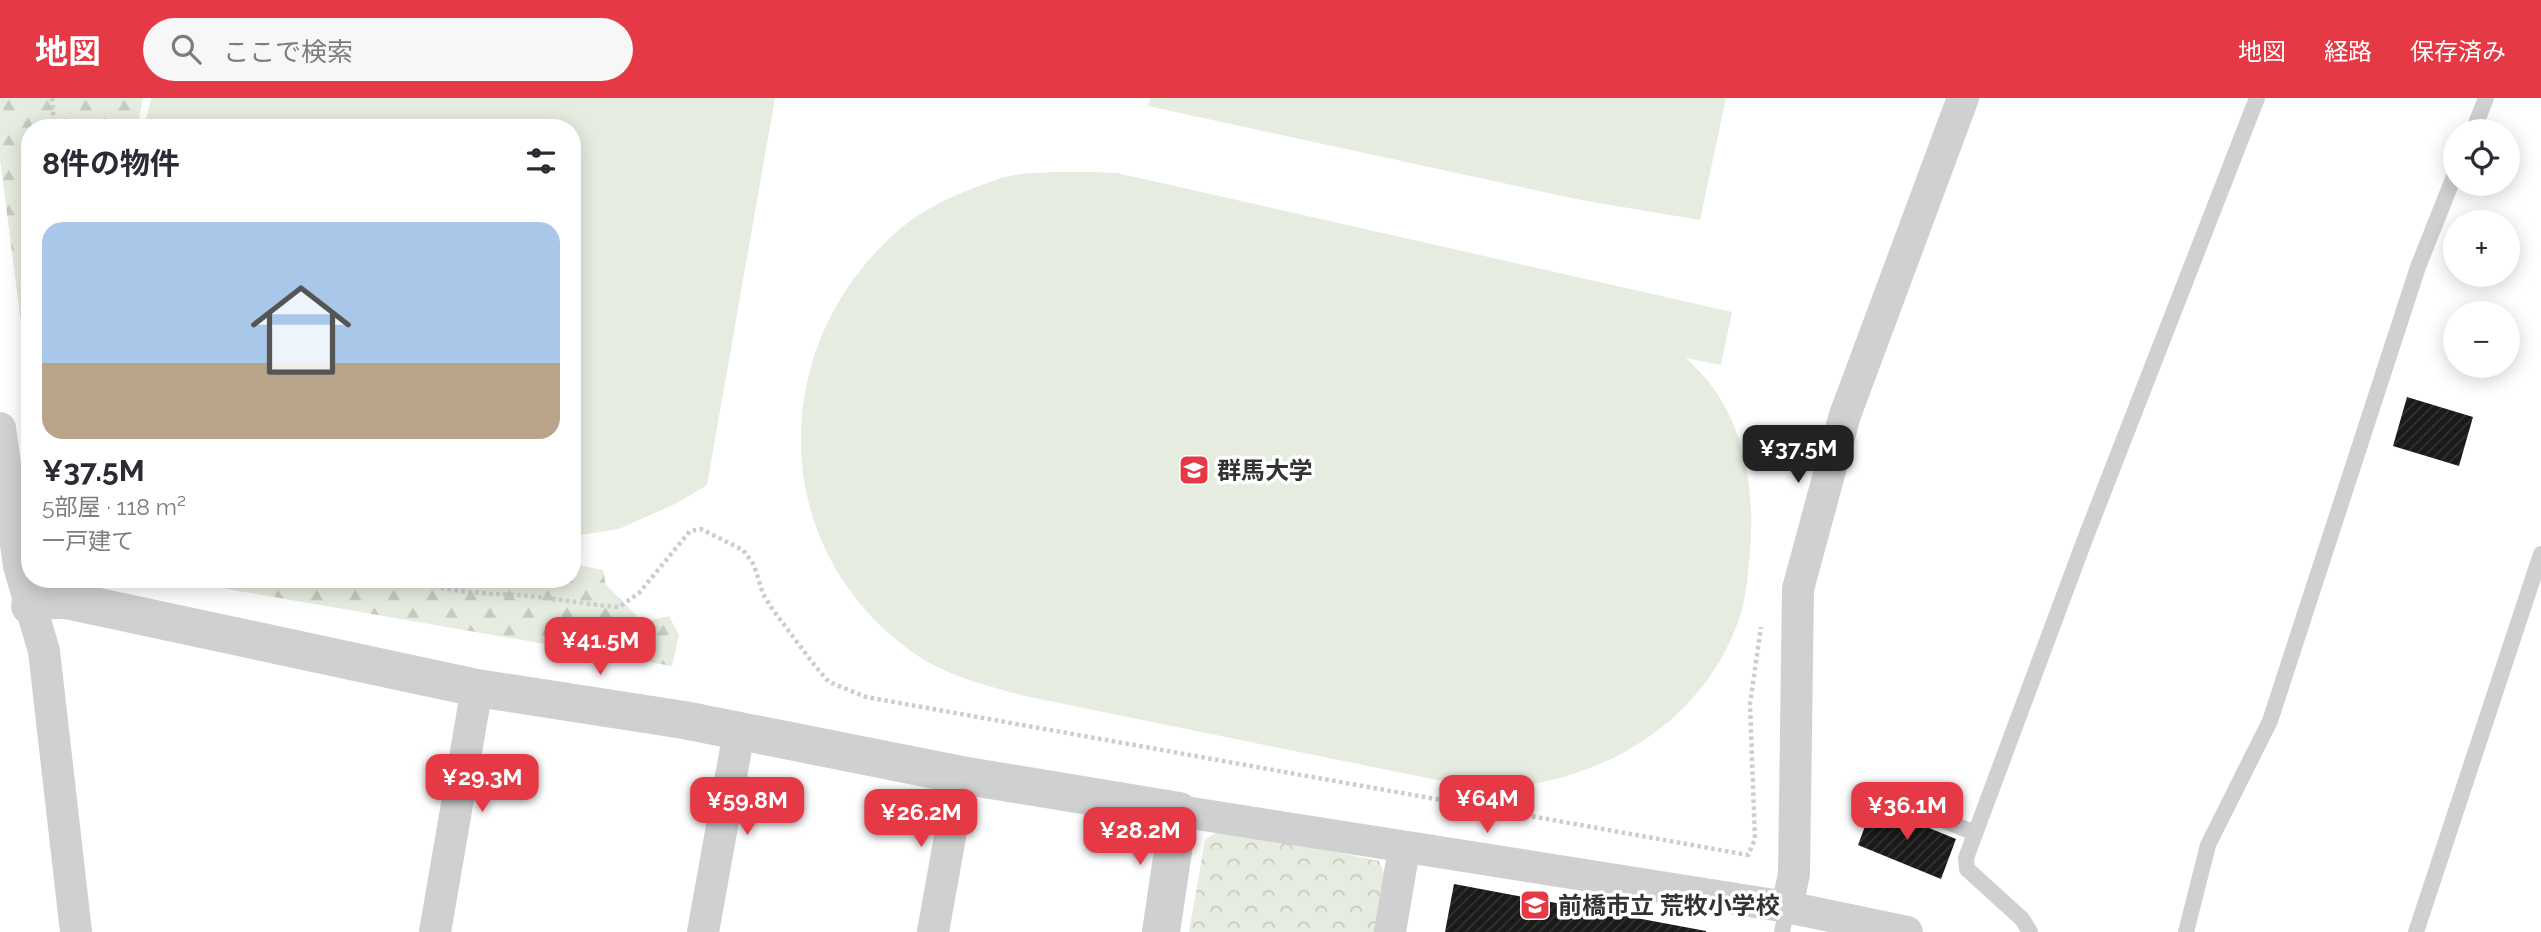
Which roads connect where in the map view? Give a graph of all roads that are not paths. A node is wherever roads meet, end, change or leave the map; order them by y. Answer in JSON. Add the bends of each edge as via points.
{"nodes":[{"id":1,"x":1964,"y":98,"type":"edge"},
{"id":2,"x":2257,"y":98,"type":"edge"},
{"id":3,"x":2486,"y":98,"type":"edge"},
{"id":4,"x":2478,"y":119,"type":"edge"},
{"id":5,"x":2446,"y":196,"type":"edge"},
{"id":6,"x":0,"y":428,"type":"edge"},
{"id":7,"x":2541,"y":554,"type":"edge"},
{"id":8,"x":21,"y":573,"type":"edge"},
{"id":9,"x":25,"y":588,"type":"edge"},
{"id":10,"x":30,"y":606,"type":"junction"},
{"id":11,"x":477,"y":688,"type":"junction"},
{"id":12,"x":739,"y":732,"type":"junction"},
{"id":13,"x":961,"y":775,"type":"junction"},
{"id":14,"x":1886,"y":797,"type":"dead end"},
{"id":15,"x":1179,"y":811,"type":"junction"},
{"id":16,"x":1975,"y":833,"type":"junction"},
{"id":17,"x":1405,"y":849,"type":"junction"},
{"id":18,"x":1784,"y":920,"type":"edge"},
{"id":19,"x":76,"y":932,"type":"edge"},
{"id":20,"x":435,"y":932,"type":"edge"},
{"id":21,"x":703,"y":932,"type":"edge"},
{"id":22,"x":933,"y":932,"type":"edge"},
{"id":23,"x":1161,"y":932,"type":"edge"},
{"id":24,"x":1390,"y":932,"type":"edge"},
{"id":25,"x":1907,"y":932,"type":"edge"},
{"id":26,"x":2030,"y":932,"type":"edge"},
{"id":27,"x":2186,"y":932,"type":"edge"},
{"id":28,"x":2416,"y":932,"type":"edge"}],
"edges":[{"from":1,"to":18,"type":"street","via":[[1845,415],[1798,589],[1794,874]]},
{"from":2,"to":16,"type":"lane"},
{"from":3,"to":4,"type":"lane"},
{"from":5,"to":27,"type":"lane","via":[[2418,267],[2270,721],[2208,845]]},
{"from":6,"to":8,"type":"street"},
{"from":7,"to":28,"type":"lane"},
{"from":9,"to":10,"type":"street"},
{"from":10,"to":11,"type":"street","via":[[66,600]]},
{"from":10,"to":19,"type":"street","via":[[44,651]]},
{"from":11,"to":12,"type":"street"},
{"from":11,"to":20,"type":"street"},
{"from":12,"to":13,"type":"street"},
{"from":12,"to":21,"type":"street"},
{"from":13,"to":15,"type":"street"},
{"from":13,"to":22,"type":"street"},
{"from":14,"to":16,"type":"lane"},
{"from":15,"to":17,"type":"street"},
{"from":15,"to":23,"type":"street"},
{"from":16,"to":26,"type":"lane","via":[[1967,869],[2022,919]]},
{"from":17,"to":18,"type":"street"},
{"from":17,"to":24,"type":"street"},
{"from":18,"to":25,"type":"street"}]}
